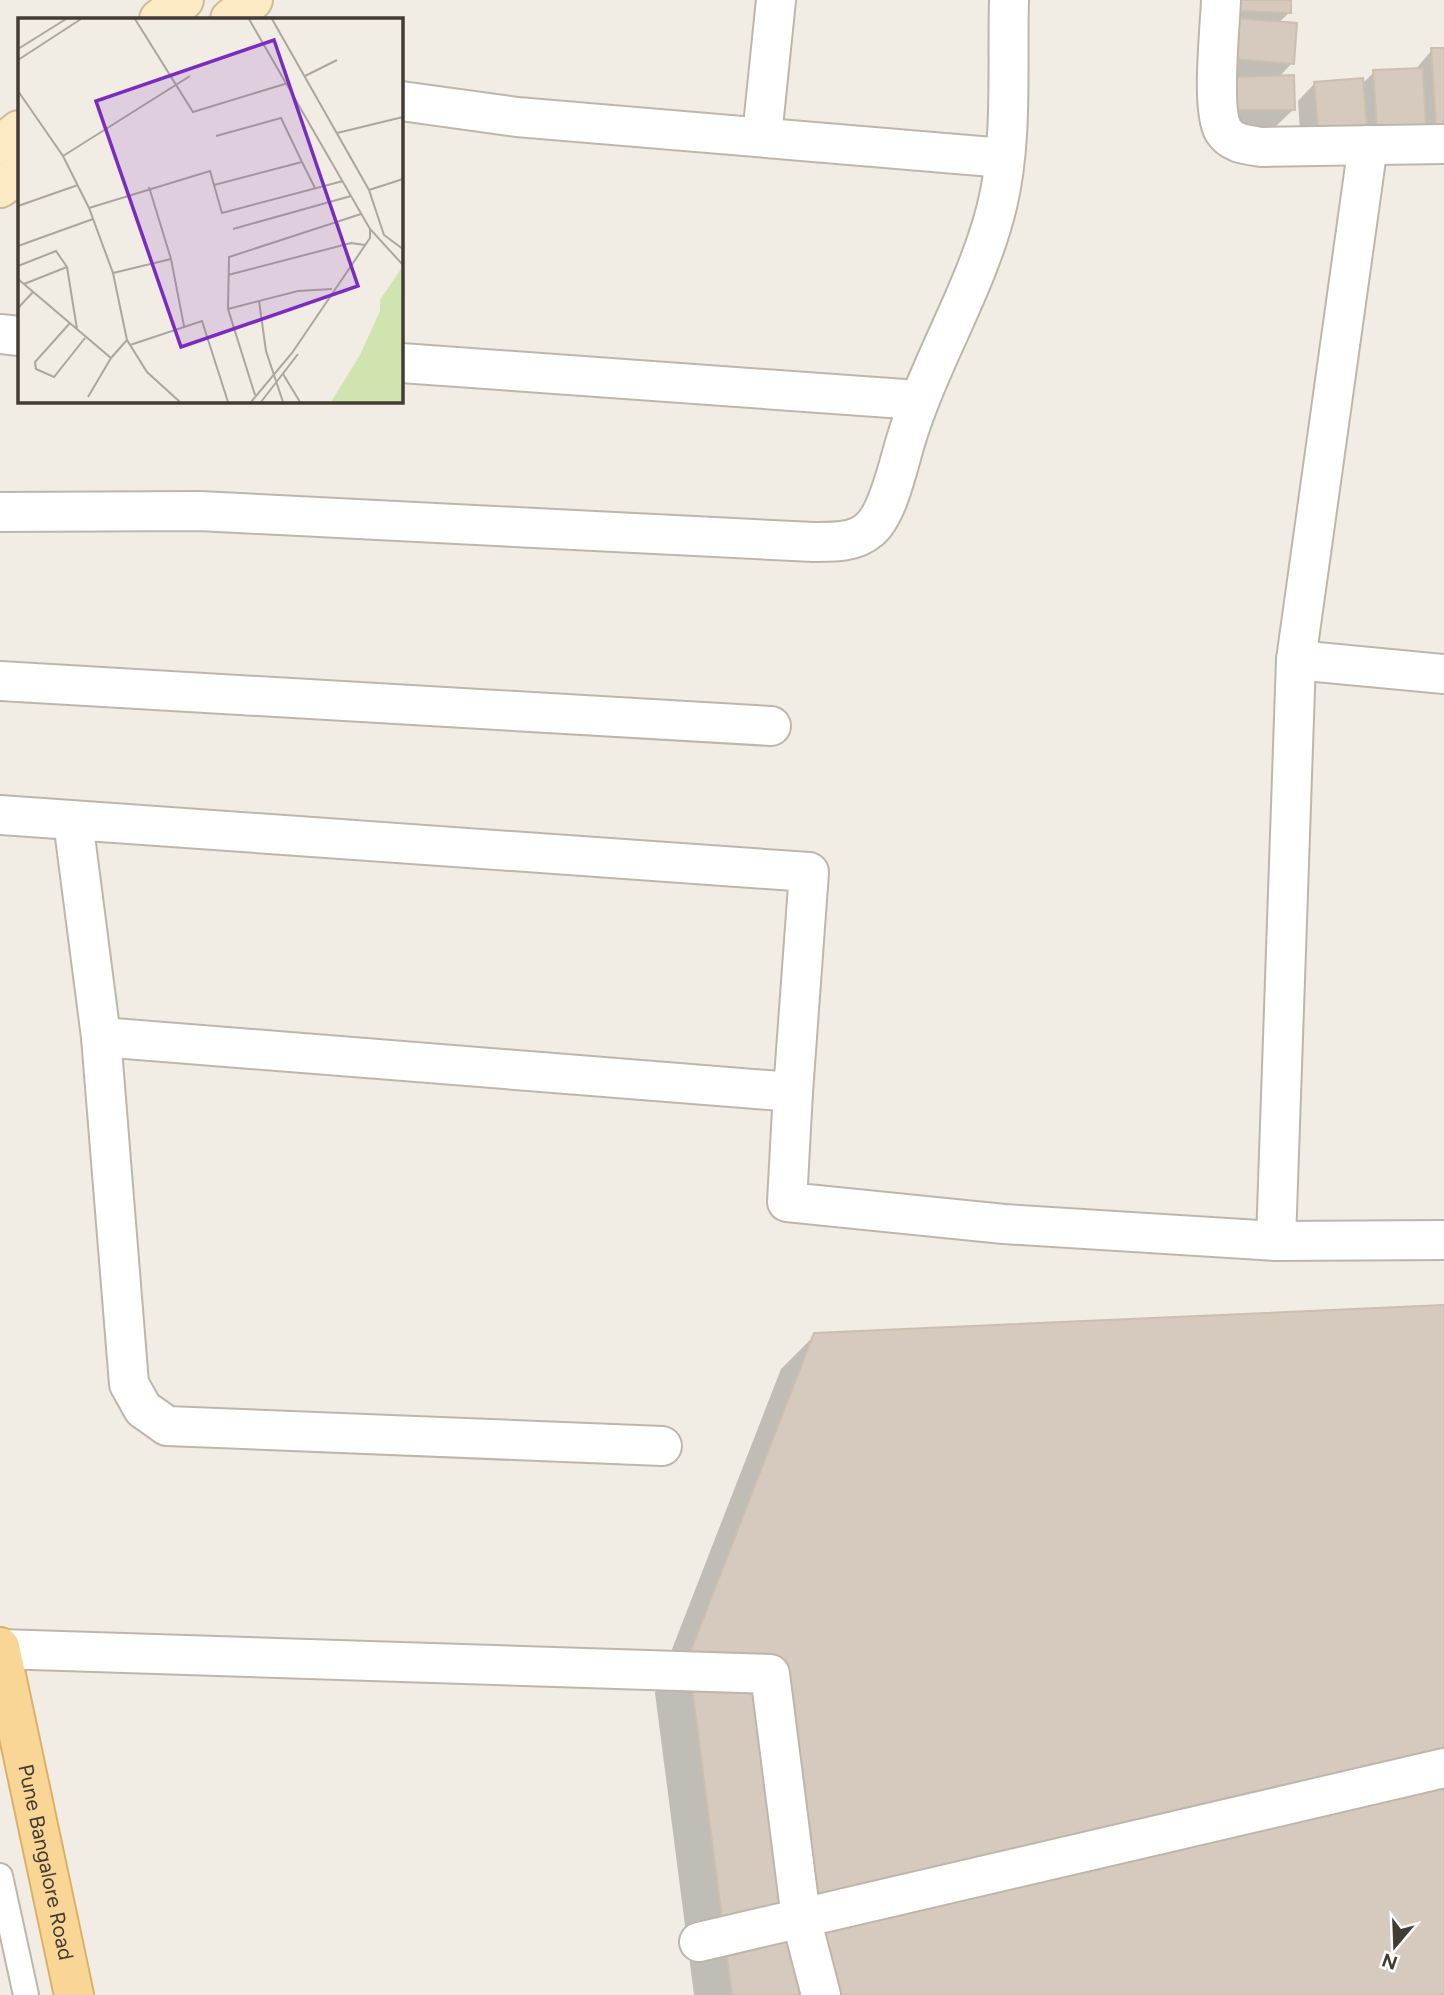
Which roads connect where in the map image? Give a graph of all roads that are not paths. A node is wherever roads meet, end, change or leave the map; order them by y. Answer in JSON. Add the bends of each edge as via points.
{"nodes":[{"id":1,"x":184,"y":0,"type":"edge"},
{"id":2,"x":253,"y":0,"type":"edge"},
{"id":3,"x":776,"y":0,"type":"edge"},
{"id":4,"x":1009,"y":0,"type":"edge"},
{"id":5,"x":1221,"y":0,"type":"edge"},
{"id":6,"x":160,"y":18,"type":"edge"},
{"id":7,"x":231,"y":18,"type":"edge"},
{"id":8,"x":402,"y":101,"type":"edge"},
{"id":9,"x":18,"y":131,"type":"edge"},
{"id":10,"x":762,"y":136,"type":"junction"},
{"id":11,"x":1444,"y":144,"type":"edge"},
{"id":12,"x":0,"y":145,"type":"edge"},
{"id":13,"x":1368,"y":145,"type":"junction"},
{"id":14,"x":1004,"y":158,"type":"junction"},
{"id":15,"x":18,"y":175,"type":"edge"},
{"id":16,"x":0,"y":188,"type":"edge"},
{"id":17,"x":0,"y":334,"type":"edge"},
{"id":18,"x":18,"y":335,"type":"edge"},
{"id":19,"x":402,"y":363,"type":"edge"},
{"id":20,"x":918,"y":400,"type":"junction"},
{"id":21,"x":0,"y":512,"type":"edge"},
{"id":22,"x":1296,"y":660,"type":"junction"},
{"id":23,"x":1444,"y":674,"type":"edge"},
{"id":24,"x":0,"y":681,"type":"edge"},
{"id":25,"x":771,"y":726,"type":"dead end"},
{"id":26,"x":0,"y":815,"type":"edge"},
{"id":27,"x":73,"y":821,"type":"junction"},
{"id":28,"x":101,"y":1037,"type":"junction"},
{"id":29,"x":793,"y":1091,"type":"junction"},
{"id":30,"x":1444,"y":1240,"type":"edge"},
{"id":31,"x":1276,"y":1241,"type":"junction"},
{"id":32,"x":662,"y":1446,"type":"dead end"},
{"id":33,"x":0,"y":1648,"type":"edge"},
{"id":34,"x":1444,"y":1769,"type":"edge"},
{"id":35,"x":0,"y":1876,"type":"edge"},
{"id":36,"x":801,"y":1918,"type":"junction"},
{"id":37,"x":699,"y":1942,"type":"dead end"},
{"id":38,"x":26,"y":1995,"type":"edge"},
{"id":39,"x":74,"y":1995,"type":"edge"},
{"id":40,"x":821,"y":1995,"type":"edge"}],
"edges":[{"from":1,"to":6,"type":"main road"},
{"from":2,"to":7,"type":"main road"},
{"from":3,"to":10,"type":"street"},
{"from":4,"to":14,"type":"street"},
{"from":5,"to":13,"type":"street","via":[[1217,112],[1224,132],[1238,143],[1262,146]]},
{"from":8,"to":10,"type":"street","via":[[452,111]]},
{"from":9,"to":12,"type":"main road"},
{"from":10,"to":14,"type":"street"},
{"from":11,"to":13,"type":"street"},
{"from":13,"to":22,"type":"street"},
{"from":14,"to":20,"type":"street","via":[[985,244]]},
{"from":15,"to":16,"type":"main road"},
{"from":17,"to":18,"type":"street"},
{"from":19,"to":20,"type":"street"},
{"from":20,"to":21,"type":"street","via":[[882,510],[870,530],[845,541],[199,511]]},
{"from":22,"to":23,"type":"street"},
{"from":22,"to":31,"type":"street"},
{"from":24,"to":25,"type":"street"},
{"from":26,"to":27,"type":"street"},
{"from":27,"to":28,"type":"street"},
{"from":27,"to":29,"type":"street","via":[[809,872]]},
{"from":28,"to":29,"type":"street"},
{"from":28,"to":32,"type":"street","via":[[129,1384],[143,1409],[167,1426]]},
{"from":29,"to":31,"type":"street","via":[[787,1202],[1004,1224]]},
{"from":30,"to":31,"type":"street"},
{"from":33,"to":36,"type":"street","via":[[770,1674]]},
{"from":33,"to":39,"type":"main road","name":"Pune Bangalore Road"},
{"from":34,"to":36,"type":"street"},
{"from":35,"to":38,"type":"lane"},
{"from":36,"to":37,"type":"street"},
{"from":36,"to":40,"type":"street"}]}
